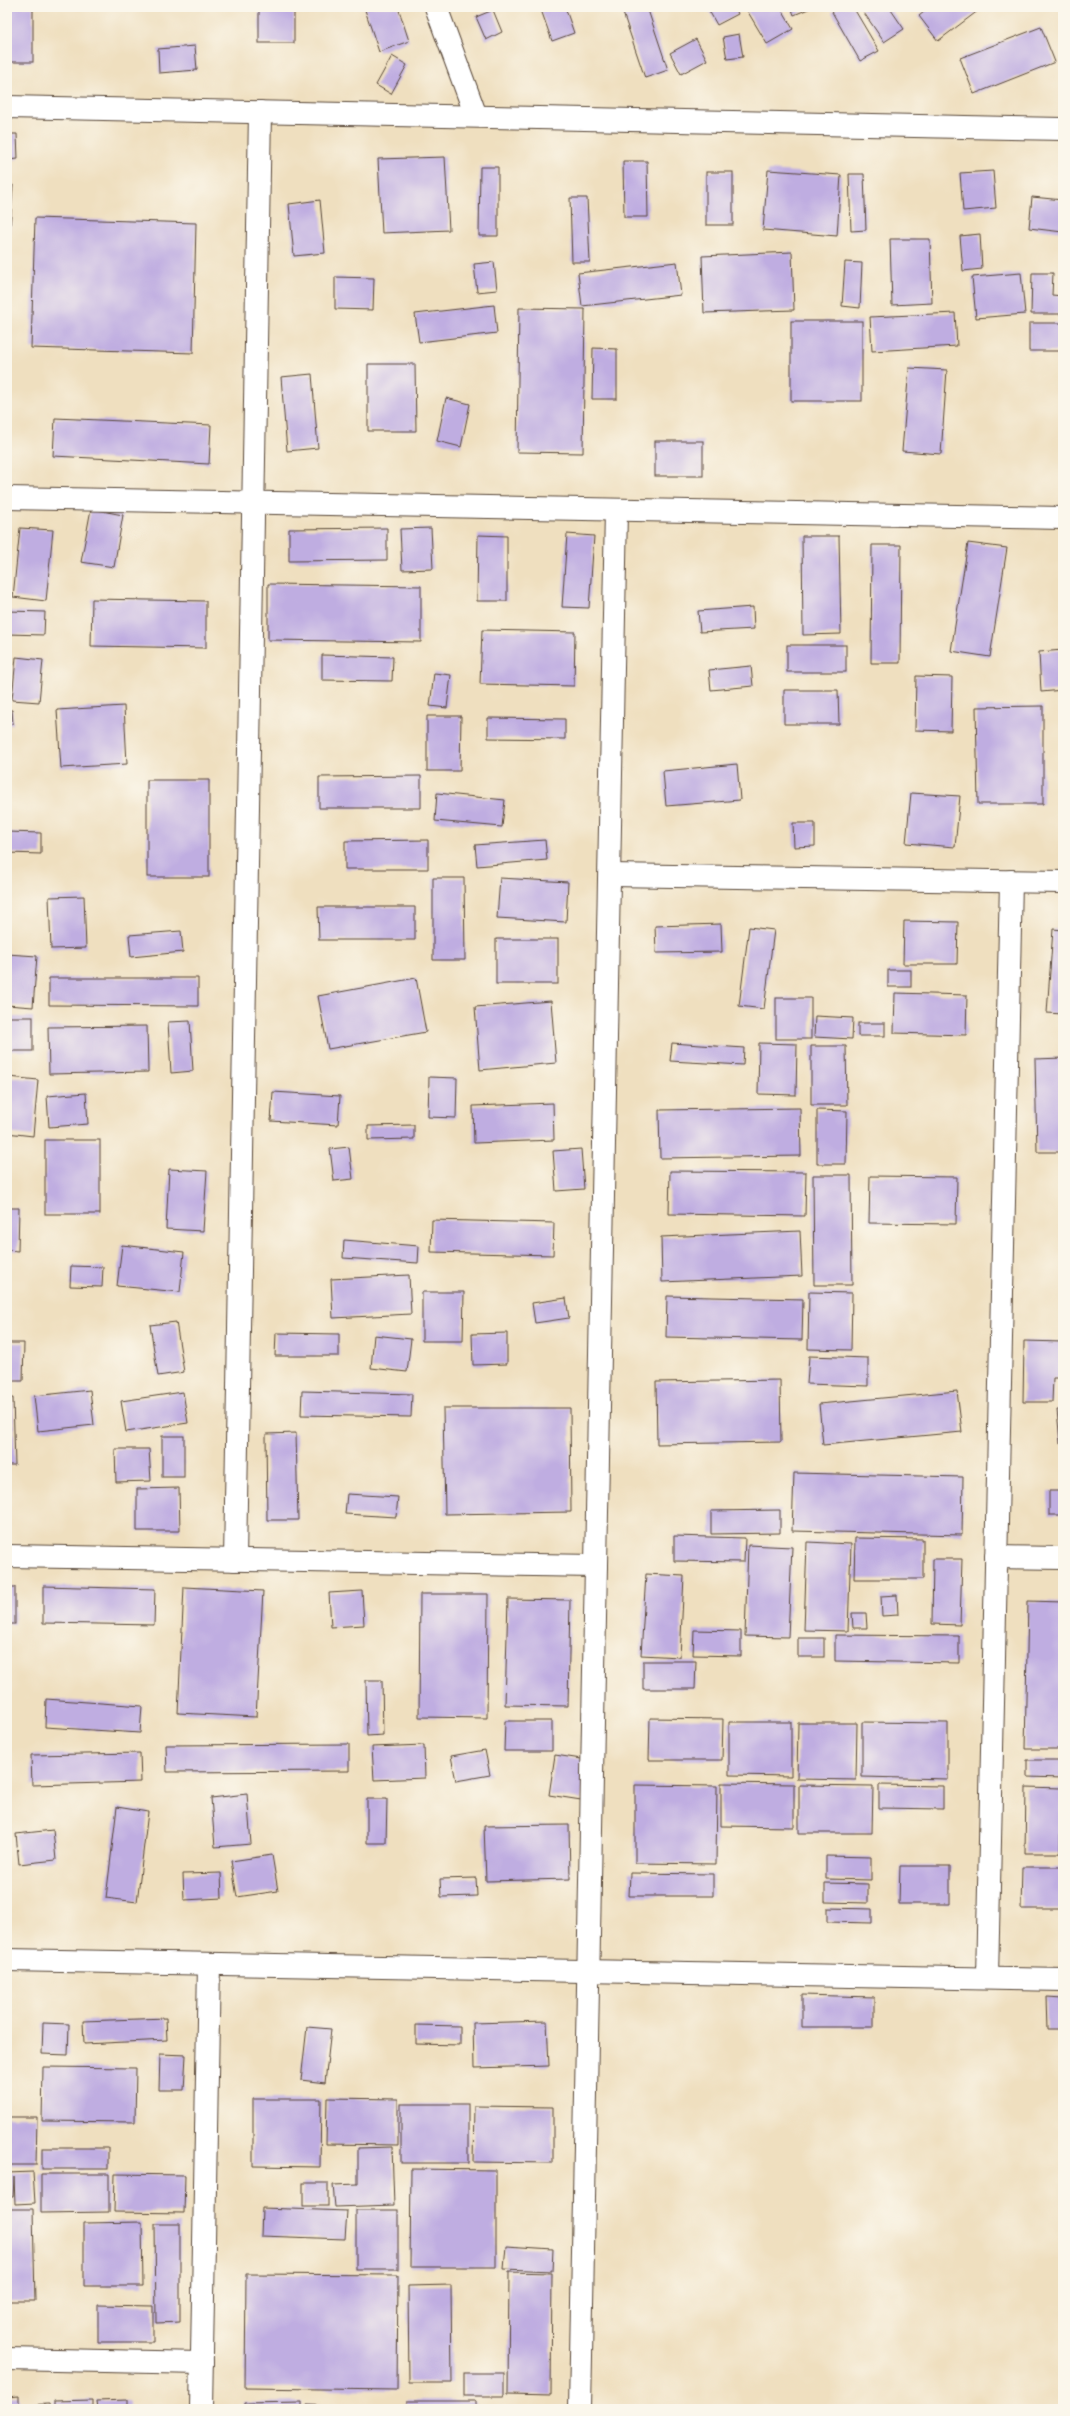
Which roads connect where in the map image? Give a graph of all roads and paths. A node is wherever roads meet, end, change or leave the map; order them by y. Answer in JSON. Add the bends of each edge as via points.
{"nodes":[{"id":1,"x":436,"y":7,"type":"edge"},
{"id":2,"x":7,"y":107,"type":"edge"},
{"id":3,"x":260,"y":112,"type":"junction"},
{"id":4,"x":476,"y":116,"type":"junction"},
{"id":5,"x":1063,"y":130,"type":"edge"},
{"id":6,"x":7,"y":498,"type":"edge"},
{"id":7,"x":253,"y":503,"type":"junction"},
{"id":8,"x":616,"y":510,"type":"junction"},
{"id":9,"x":1063,"y":518,"type":"edge"},
{"id":10,"x":610,"y":875,"type":"junction"},
{"id":11,"x":1011,"y":881,"type":"junction"},
{"id":12,"x":1063,"y":882,"type":"edge"},
{"id":13,"x":7,"y":1556,"type":"edge"},
{"id":14,"x":996,"y":1557,"type":"junction"},
{"id":15,"x":1063,"y":1558,"type":"edge"},
{"id":16,"x":235,"y":1560,"type":"junction"},
{"id":17,"x":596,"y":1566,"type":"junction"},
{"id":18,"x":7,"y":1960,"type":"edge"},
{"id":19,"x":209,"y":1964,"type":"junction"},
{"id":20,"x":588,"y":1971,"type":"junction"},
{"id":21,"x":987,"y":1978,"type":"junction"},
{"id":22,"x":1063,"y":1980,"type":"edge"},
{"id":23,"x":7,"y":2359,"type":"edge"},
{"id":24,"x":202,"y":2363,"type":"junction"},
{"id":25,"x":201,"y":2409,"type":"edge"},
{"id":26,"x":580,"y":2409,"type":"edge"}],
"edges":[{"from":1,"to":4,"type":"street"},
{"from":2,"to":3,"type":"street"},
{"from":3,"to":4,"type":"street"},
{"from":3,"to":7,"type":"street"},
{"from":4,"to":5,"type":"street"},
{"from":6,"to":7,"type":"street"},
{"from":7,"to":8,"type":"street"},
{"from":7,"to":16,"type":"street"},
{"from":8,"to":9,"type":"street"},
{"from":8,"to":10,"type":"street"},
{"from":10,"to":11,"type":"street"},
{"from":10,"to":17,"type":"street"},
{"from":11,"to":12,"type":"street"},
{"from":11,"to":14,"type":"street"},
{"from":13,"to":16,"type":"street"},
{"from":14,"to":15,"type":"street"},
{"from":14,"to":21,"type":"street"},
{"from":16,"to":17,"type":"street"},
{"from":17,"to":20,"type":"street"},
{"from":18,"to":19,"type":"street"},
{"from":19,"to":20,"type":"street"},
{"from":19,"to":24,"type":"street"},
{"from":20,"to":21,"type":"street"},
{"from":20,"to":26,"type":"street"},
{"from":21,"to":22,"type":"street"},
{"from":23,"to":24,"type":"street"},
{"from":24,"to":25,"type":"street"}]}
